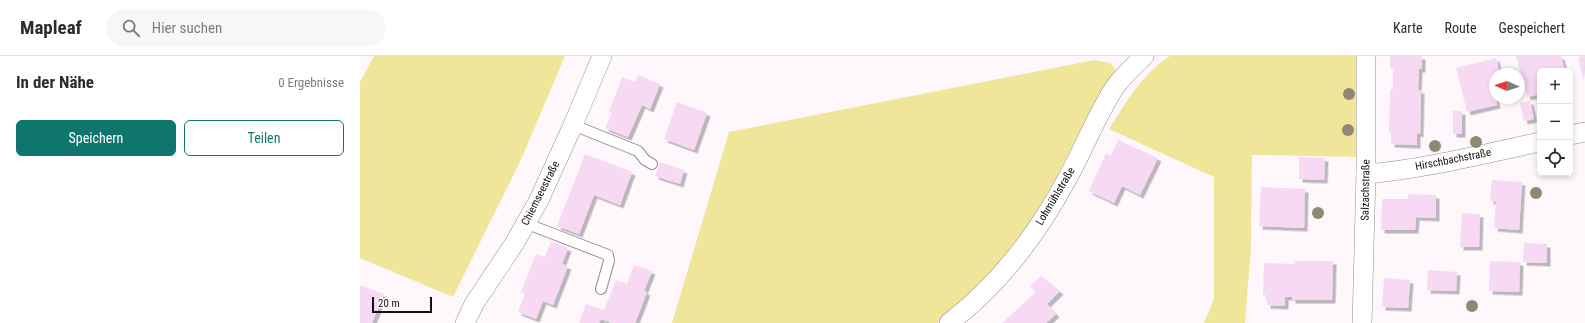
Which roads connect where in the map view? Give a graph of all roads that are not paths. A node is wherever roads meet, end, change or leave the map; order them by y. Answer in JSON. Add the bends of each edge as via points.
{"nodes":[{"id":1,"x":602,"y":56,"type":"edge"},
{"id":2,"x":1144,"y":56,"type":"edge"},
{"id":3,"x":1366,"y":56,"type":"edge"},
{"id":4,"x":573,"y":125,"type":"junction"},
{"id":5,"x":1585,"y":132,"type":"edge"},
{"id":6,"x":1573,"y":134,"type":"edge"},
{"id":7,"x":1537,"y":143,"type":"edge"},
{"id":8,"x":652,"y":164,"type":"dead end"},
{"id":9,"x":1366,"y":174,"type":"junction"},
{"id":10,"x":525,"y":223,"type":"junction"},
{"id":11,"x":601,"y":289,"type":"dead end"},
{"id":12,"x":465,"y":323,"type":"edge"},
{"id":13,"x":949,"y":323,"type":"edge"},
{"id":14,"x":1362,"y":323,"type":"edge"}],
"edges":[{"from":1,"to":4,"type":"street","name":"Chiemseestraße"},
{"from":2,"to":13,"type":"street","name":"Lohmühlstraße","via":[[1116,86],[1067,180],[1024,247],[1003,274]]},
{"from":3,"to":9,"type":"street","name":"Salzachstraße"},
{"from":4,"to":8,"type":"lane","via":[[638,151]]},
{"from":4,"to":10,"type":"street","name":"Chiemseestraße","via":[[539,200]]},
{"from":5,"to":6,"type":"street"},
{"from":7,"to":9,"type":"street","name":"Hirschbachstraße","via":[[1430,165]]},
{"from":9,"to":14,"type":"street","name":"Salzachstraße"},
{"from":10,"to":11,"type":"lane","via":[[608,255],[609,261]]},
{"from":10,"to":12,"type":"street","name":"Chiemseestraße","via":[[474,304]]}]}
